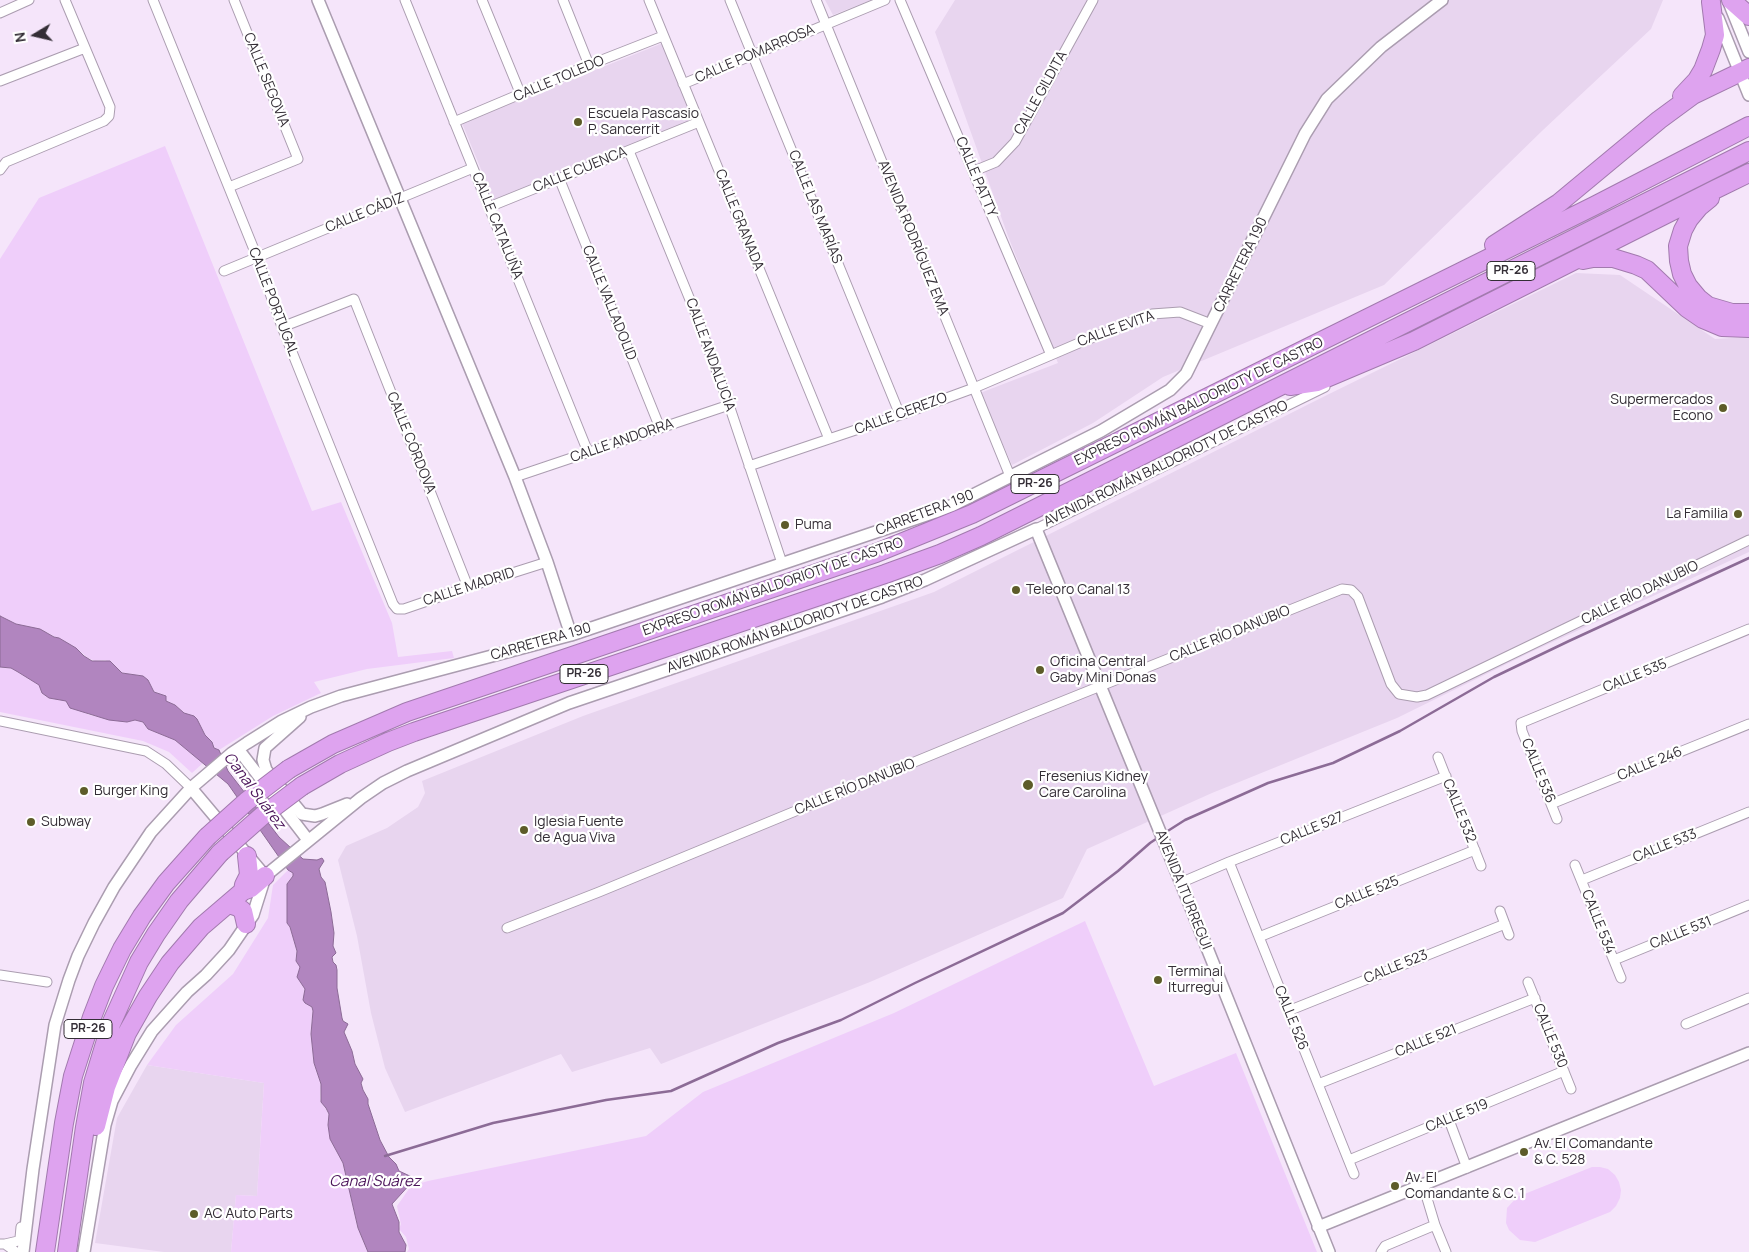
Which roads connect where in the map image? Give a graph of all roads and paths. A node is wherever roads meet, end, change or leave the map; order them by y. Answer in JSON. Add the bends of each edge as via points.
{"nodes":[{"id":1,"x":29,"y":0,"type":"edge"},
{"id":2,"x":65,"y":0,"type":"edge"},
{"id":3,"x":153,"y":0,"type":"edge"},
{"id":4,"x":234,"y":0,"type":"edge"},
{"id":5,"x":318,"y":0,"type":"edge"},
{"id":6,"x":406,"y":0,"type":"edge"},
{"id":7,"x":482,"y":0,"type":"edge"},
{"id":8,"x":563,"y":0,"type":"edge"},
{"id":9,"x":649,"y":0,"type":"edge"},
{"id":10,"x":730,"y":0,"type":"edge"},
{"id":11,"x":816,"y":0,"type":"edge"},
{"id":12,"x":886,"y":0,"type":"edge"},
{"id":13,"x":900,"y":0,"type":"edge"},
{"id":14,"x":1093,"y":0,"type":"edge"},
{"id":15,"x":1720,"y":0,"type":"edge"},
{"id":16,"x":1436,"y":2,"type":"edge"},
{"id":17,"x":0,"y":13,"type":"edge"},
{"id":18,"x":1749,"y":16,"type":"edge"},
{"id":19,"x":826,"y":24,"type":"junction"},
{"id":20,"x":663,"y":36,"type":"junction"},
{"id":21,"x":85,"y":48,"type":"junction"},
{"id":22,"x":1749,"y":52,"type":"edge"},
{"id":23,"x":752,"y":54,"type":"junction"},
{"id":24,"x":590,"y":65,"type":"junction"},
{"id":25,"x":1745,"y":70,"type":"edge"},
{"id":26,"x":0,"y":80,"type":"edge"},
{"id":27,"x":683,"y":84,"type":"junction"},
{"id":28,"x":521,"y":95,"type":"junction"},
{"id":29,"x":1749,"y":95,"type":"edge"},
{"id":30,"x":1659,"y":120,"type":"junction"},
{"id":31,"x":454,"y":122,"type":"junction"},
{"id":32,"x":699,"y":122,"type":"junction"},
{"id":33,"x":1749,"y":126,"type":"edge"},
{"id":34,"x":629,"y":151,"type":"junction"},
{"id":35,"x":1749,"y":151,"type":"edge"},
{"id":36,"x":473,"y":168,"type":"junction"},
{"id":37,"x":0,"y":170,"type":"edge"},
{"id":38,"x":974,"y":171,"type":"junction"},
{"id":39,"x":1746,"y":175,"type":"edge"},
{"id":40,"x":559,"y":178,"type":"junction"},
{"id":41,"x":229,"y":187,"type":"junction"},
{"id":42,"x":400,"y":199,"type":"junction"},
{"id":43,"x":489,"y":207,"type":"junction"},
{"id":44,"x":257,"y":257,"type":"junction"},
{"id":45,"x":1570,"y":263,"type":"junction"},
{"id":46,"x":224,"y":271,"type":"dead end"},
{"id":47,"x":1444,"y":280,"type":"junction"},
{"id":48,"x":1749,"y":313,"type":"edge"},
{"id":49,"x":1211,"y":324,"type":"junction"},
{"id":50,"x":282,"y":327,"type":"junction"},
{"id":51,"x":1749,"y":328,"type":"edge"},
{"id":52,"x":1414,"y":341,"type":"junction"},
{"id":53,"x":1051,"y":355,"type":"junction"},
{"id":54,"x":974,"y":388,"type":"junction"},
{"id":55,"x":1272,"y":389,"type":"junction"},
{"id":56,"x":729,"y":405,"type":"junction"},
{"id":57,"x":900,"y":415,"type":"junction"},
{"id":58,"x":660,"y":428,"type":"junction"},
{"id":59,"x":829,"y":439,"type":"junction"},
{"id":60,"x":588,"y":452,"type":"junction"},
{"id":61,"x":749,"y":466,"type":"junction"},
{"id":62,"x":1010,"y":476,"type":"junction"},
{"id":63,"x":515,"y":477,"type":"junction"},
{"id":64,"x":1036,"y":529,"type":"junction"},
{"id":65,"x":1749,"y":540,"type":"edge"},
{"id":66,"x":547,"y":562,"type":"junction"},
{"id":67,"x":782,"y":563,"type":"junction"},
{"id":68,"x":468,"y":587,"type":"junction"},
{"id":69,"x":393,"y":604,"type":"joint"},
{"id":70,"x":1749,"y":629,"type":"edge"},
{"id":71,"x":571,"y":635,"type":"junction"},
{"id":72,"x":1100,"y":686,"type":"junction"},
{"id":73,"x":311,"y":707,"type":"junction"},
{"id":74,"x":0,"y":721,"type":"edge"},
{"id":75,"x":1521,"y":723,"type":"joint"},
{"id":76,"x":1749,"y":724,"type":"edge"},
{"id":77,"x":235,"y":751,"type":"junction"},
{"id":78,"x":1438,"y":757,"type":"dead end"},
{"id":79,"x":1446,"y":776,"type":"junction"},
{"id":80,"x":191,"y":788,"type":"junction"},
{"id":81,"x":360,"y":798,"type":"junction"},
{"id":82,"x":1551,"y":804,"type":"junction"},
{"id":83,"x":1749,"y":812,"type":"edge"},
{"id":84,"x":1558,"y":819,"type":"dead end"},
{"id":85,"x":312,"y":838,"type":"junction"},
{"id":86,"x":1475,"y":850,"type":"junction"},
{"id":87,"x":247,"y":856,"type":"junction"},
{"id":88,"x":1229,"y":862,"type":"junction"},
{"id":89,"x":1575,"y":865,"type":"dead end"},
{"id":90,"x":1481,"y":866,"type":"dead end"},
{"id":91,"x":270,"y":872,"type":"junction"},
{"id":92,"x":1582,"y":880,"type":"junction"},
{"id":93,"x":1180,"y":883,"type":"junction"},
{"id":94,"x":243,"y":891,"type":"junction"},
{"id":95,"x":229,"y":904,"type":"junction"},
{"id":96,"x":1749,"y":905,"type":"edge"},
{"id":97,"x":1500,"y":911,"type":"dead end"},
{"id":98,"x":246,"y":924,"type":"junction"},
{"id":99,"x":1505,"y":924,"type":"junction"},
{"id":100,"x":507,"y":928,"type":"dead end"},
{"id":101,"x":1509,"y":935,"type":"dead end"},
{"id":102,"x":1259,"y":937,"type":"junction"},
{"id":103,"x":1614,"y":960,"type":"junction"},
{"id":104,"x":0,"y":975,"type":"edge"},
{"id":105,"x":1621,"y":978,"type":"dead end"},
{"id":106,"x":46,"y":982,"type":"dead end"},
{"id":107,"x":1528,"y":982,"type":"dead end"},
{"id":108,"x":1535,"y":998,"type":"junction"},
{"id":109,"x":1749,"y":998,"type":"edge"},
{"id":110,"x":1288,"y":1010,"type":"junction"},
{"id":111,"x":1686,"y":1024,"type":"dead end"},
{"id":112,"x":1749,"y":1053,"type":"edge"},
{"id":113,"x":1564,"y":1072,"type":"junction"},
{"id":114,"x":1318,"y":1084,"type":"junction"},
{"id":115,"x":1571,"y":1089,"type":"dead end"},
{"id":116,"x":1449,"y":1120,"type":"junction"},
{"id":117,"x":1349,"y":1160,"type":"junction"},
{"id":118,"x":1467,"y":1168,"type":"junction"},
{"id":119,"x":33,"y":1169,"type":"junction"},
{"id":120,"x":1354,"y":1174,"type":"dead end"},
{"id":121,"x":1423,"y":1185,"type":"junction"},
{"id":122,"x":76,"y":1186,"type":"junction"},
{"id":123,"x":1435,"y":1225,"type":"junction"},
{"id":124,"x":1318,"y":1227,"type":"junction"},
{"id":125,"x":2,"y":1244,"type":"edge"},
{"id":126,"x":16,"y":1252,"type":"edge"},
{"id":127,"x":23,"y":1252,"type":"edge"},
{"id":128,"x":45,"y":1252,"type":"edge"},
{"id":129,"x":67,"y":1252,"type":"edge"},
{"id":130,"x":84,"y":1252,"type":"edge"},
{"id":131,"x":1328,"y":1252,"type":"edge"},
{"id":132,"x":1381,"y":1252,"type":"edge"},
{"id":133,"x":1446,"y":1252,"type":"edge"}],
"edges":[{"from":1,"to":17,"type":"street"},
{"from":2,"to":21,"type":"street"},
{"from":3,"to":41,"type":"street","name":"CALLE PORTUGAL"},
{"from":4,"to":41,"type":"street","name":"CALLE SEGOVIA","via":[[298,159]]},
{"from":5,"to":42,"type":"street"},
{"from":6,"to":31,"type":"street","name":"CALLE CATALUÑA"},
{"from":7,"to":28,"type":"street"},
{"from":8,"to":24,"type":"street"},
{"from":9,"to":20,"type":"street","name":"CALLE GRANADA"},
{"from":10,"to":23,"type":"street","name":"CALLE LAS MARÍAS"},
{"from":11,"to":19,"type":"street","name":"AVENIDA RODRÍGUEZ EMA"},
{"from":12,"to":19,"type":"street","name":"CALLE POMARROSA"},
{"from":13,"to":38,"type":"street","name":"CALLE PATTY"},
{"from":14,"to":38,"type":"street","name":"CALLE GILDITA","via":[[1015,142],[996,162]]},
{"from":15,"to":18,"type":"highway"},
{"from":15,"to":22,"type":"street"},
{"from":15,"to":25,"type":"street"},
{"from":15,"to":30,"type":"highway","via":[[1707,61],[1691,87]]},
{"from":16,"to":49,"type":"street","name":"CARRETERA 190","via":[[1381,47],[1327,98],[1305,134]]},
{"from":19,"to":23,"type":"street","name":"CALLE POMARROSA"},
{"from":19,"to":54,"type":"street","name":"AVENIDA RODRÍGUEZ EMA"},
{"from":20,"to":24,"type":"street","name":"CALLE TOLEDO"},
{"from":20,"to":27,"type":"street","name":"CALLE GRANADA"},
{"from":21,"to":26,"type":"street"},
{"from":21,"to":37,"type":"street","via":[[110,107],[109,116],[104,121],[6,162]]},
{"from":23,"to":27,"type":"street","name":"CALLE POMARROSA"},
{"from":23,"to":57,"type":"street","name":"CALLE LAS MARÍAS"},
{"from":24,"to":28,"type":"street","name":"CALLE TOLEDO"},
{"from":25,"to":29,"type":"street"},
{"from":25,"to":30,"type":"highway","via":[[1693,95]]},
{"from":27,"to":32,"type":"street","name":"CALLE GRANADA"},
{"from":28,"to":31,"type":"street","name":"CALLE TOLEDO"},
{"from":30,"to":47,"type":"highway","via":[[1559,203]]},
{"from":31,"to":36,"type":"street","name":"CALLE CATALUÑA"},
{"from":32,"to":34,"type":"street","name":"CALLE CUENCA"},
{"from":32,"to":59,"type":"street","name":"CALLE GRANADA"},
{"from":33,"to":47,"type":"highway","name":"EXPRESO ROMÁN BALDORIOTY DE CASTRO","number":"PR-26"},
{"from":34,"to":40,"type":"street","name":"CALLE CUENCA"},
{"from":34,"to":56,"type":"street","name":"CALLE ANDALUCÍA"},
{"from":35,"to":55,"type":"highway","name":"EXPRESO ROMÁN BALDORIOTY DE CASTRO","number":"PR-26"},
{"from":36,"to":42,"type":"street","name":"CALLE CÁDIZ"},
{"from":36,"to":43,"type":"street","name":"CALLE CATALUÑA"},
{"from":38,"to":53,"type":"street","name":"CALLE PATTY"},
{"from":39,"to":45,"type":"highway"},
{"from":39,"to":48,"type":"highway","via":[[1699,207],[1683,230],[1678,246],[1682,274],[1698,298],[1722,311]]},
{"from":40,"to":43,"type":"street","name":"CALLE CUENCA"},
{"from":40,"to":58,"type":"street","name":"CALLE VALLADOLID"},
{"from":41,"to":44,"type":"street","name":"CALLE PORTUGAL"},
{"from":42,"to":44,"type":"street","name":"CALLE CÁDIZ"},
{"from":42,"to":63,"type":"street"},
{"from":43,"to":60,"type":"street","name":"CALLE CATALUÑA"},
{"from":44,"to":46,"type":"street","name":"CALLE CÁDIZ"},
{"from":44,"to":50,"type":"street","name":"CALLE PORTUGAL"},
{"from":45,"to":51,"type":"highway","via":[[1602,258],[1636,265],[1647,270],[1703,320],[1722,327]]},
{"from":45,"to":52,"type":"highway"},
{"from":47,"to":128,"type":"highway","name":"EXPRESO ROMÁN BALDORIOTY DE CASTRO","number":"PR-26","bridge":true,"via":[[940,528],[867,556],[407,712],[333,744],[290,769],[207,837],[142,916],[115,964],[92,1017],[73,1076]]},
{"from":49,"to":53,"type":"street","name":"CALLE EVITA","via":[[1180,312],[1152,314]]},
{"from":49,"to":62,"type":"street","name":"CARRETERA 190","via":[[1186,374],[1170,390],[1101,431]]},
{"from":50,"to":68,"type":"street","name":"CALLE CÓRDOVA","via":[[354,299]]},
{"from":50,"to":69,"type":"street","name":"CALLE PORTUGAL"},
{"from":52,"to":55,"type":"highway","via":[[1317,382]]},
{"from":52,"to":64,"type":"street","name":"AVENIDA ROMÁN BALDORIOTY DE CASTRO","via":[[1399,354],[1308,394]]},
{"from":53,"to":54,"type":"street","name":"CALLE CEREZO"},
{"from":54,"to":57,"type":"street","name":"CALLE CEREZO"},
{"from":54,"to":62,"type":"street","name":"AVENIDA RODRÍGUEZ EMA"},
{"from":55,"to":122,"type":"highway","name":"EXPRESO ROMÁN BALDORIOTY DE CASTRO","number":"PR-26","bridge":true,"via":[[1028,514],[940,554],[414,732],[340,764],[302,786],[220,853],[179,901],[139,962],[108,1032],[93,1083]]},
{"from":56,"to":58,"type":"street","name":"CALLE ANDORRA"},
{"from":56,"to":61,"type":"street","name":"CALLE ANDALUCÍA"},
{"from":57,"to":59,"type":"street","name":"CALLE CEREZO"},
{"from":58,"to":60,"type":"street","name":"CALLE ANDORRA"},
{"from":59,"to":61,"type":"street","name":"CALLE CEREZO"},
{"from":60,"to":63,"type":"street","name":"CALLE ANDORRA"},
{"from":61,"to":67,"type":"street","name":"CALLE ANDALUCÍA"},
{"from":62,"to":67,"type":"street","name":"CARRETERA 190","via":[[935,512]]},
{"from":63,"to":66,"type":"street"},
{"from":64,"to":72,"type":"street","name":"AVENIDA ITURREGUI"},
{"from":64,"to":81,"type":"street","name":"AVENIDA ROMÁN BALDORIOTY DE CASTRO","via":[[882,597],[570,703],[407,771]]},
{"from":65,"to":72,"type":"street","name":"CALLE RÍO DANUBIO","via":[[1427,695],[1399,694],[1391,684],[1358,597],[1351,590],[1342,589]]},
{"from":66,"to":68,"type":"street","name":"CALLE MADRID"},
{"from":66,"to":71,"type":"street"},
{"from":67,"to":71,"type":"street","name":"CARRETERA 190"},
{"from":68,"to":69,"type":"street","name":"CALLE MADRID","via":[[404,609],[397,609]]},
{"from":70,"to":75,"type":"street","name":"CALLE 535"},
{"from":71,"to":73,"type":"street","name":"CARRETERA 190","via":[[341,696]]},
{"from":72,"to":93,"type":"street","name":"AVENIDA ITURREGUI"},
{"from":72,"to":100,"type":"street","name":"CALLE RÍO DANUBIO"},
{"from":73,"to":77,"type":"street","name":"CARRETERA 190"},
{"from":73,"to":81,"type":"street","via":[[265,748],[263,760],[266,770],[302,814],[315,816]]},
{"from":74,"to":80,"type":"street","via":[[146,750]]},
{"from":75,"to":82,"type":"street","name":"CALLE 536"},
{"from":76,"to":82,"type":"street","name":"CALLE 246"},
{"from":77,"to":80,"type":"street","name":"CARRETERA 190"},
{"from":77,"to":85,"type":"street"},
{"from":78,"to":79,"type":"street","name":"CALLE 532"},
{"from":79,"to":86,"type":"street","name":"CALLE 532"},
{"from":79,"to":88,"type":"street","name":"CALLE 527"},
{"from":80,"to":87,"type":"street"},
{"from":80,"to":119,"type":"street","name":"CARRETERA 190","via":[[134,854],[78,956],[55,1025]]},
{"from":81,"to":85,"type":"street","name":"AVENIDA ROMÁN BALDORIOTY DE CASTRO"},
{"from":82,"to":84,"type":"street","name":"CALLE 536"},
{"from":83,"to":92,"type":"street","name":"CALLE 533"},
{"from":85,"to":91,"type":"street","name":"AVENIDA ROMÁN BALDORIOTY DE CASTRO"},
{"from":86,"to":90,"type":"street","name":"CALLE 532"},
{"from":86,"to":102,"type":"street","name":"CALLE 525"},
{"from":87,"to":91,"type":"street"},
{"from":87,"to":94,"type":"highway","via":[[249,875]]},
{"from":88,"to":93,"type":"street","name":"CALLE 527"},
{"from":88,"to":102,"type":"street","name":"CALLE 526"},
{"from":89,"to":92,"type":"street","name":"CALLE 534"},
{"from":91,"to":94,"type":"highway"},
{"from":91,"to":98,"type":"street"},
{"from":92,"to":103,"type":"street","name":"CALLE 534"},
{"from":93,"to":124,"type":"street","name":"AVENIDA ITURREGUI"},
{"from":94,"to":95,"type":"highway"},
{"from":95,"to":98,"type":"highway","via":[[243,911]]},
{"from":95,"to":122,"type":"highway","via":[[201,926],[170,962],[127,1033],[106,1087]]},
{"from":96,"to":103,"type":"street","name":"CALLE 531"},
{"from":97,"to":99,"type":"street"},
{"from":98,"to":130,"type":"street","via":[[228,950],[152,1031],[112,1100]]},
{"from":99,"to":101,"type":"street"},
{"from":99,"to":110,"type":"street","name":"CALLE 523"},
{"from":102,"to":110,"type":"street","name":"CALLE 526"},
{"from":103,"to":105,"type":"street","name":"CALLE 534"},
{"from":104,"to":106,"type":"street"},
{"from":107,"to":108,"type":"street","name":"CALLE 530"},
{"from":108,"to":113,"type":"street","name":"CALLE 530"},
{"from":108,"to":114,"type":"street","name":"CALLE 521"},
{"from":109,"to":111,"type":"street"},
{"from":110,"to":114,"type":"street","name":"CALLE 526"},
{"from":112,"to":118,"type":"street"},
{"from":113,"to":115,"type":"street","name":"CALLE 530"},
{"from":113,"to":116,"type":"street","name":"CALLE 519"},
{"from":114,"to":117,"type":"street","name":"CALLE 526"},
{"from":116,"to":117,"type":"street","name":"CALLE 519"},
{"from":116,"to":118,"type":"street"},
{"from":117,"to":120,"type":"street","name":"CALLE 526"},
{"from":118,"to":121,"type":"street"},
{"from":119,"to":125,"type":"street","via":[[28,1180],[20,1238]]},
{"from":119,"to":127,"type":"street","name":"CARRETERA 190"},
{"from":121,"to":123,"type":"street"},
{"from":121,"to":124,"type":"street"},
{"from":122,"to":129,"type":"highway","name":"EXPRESO ROMÁN BALDORIOTY DE CASTRO","number":"PR-26"},
{"from":123,"to":132,"type":"street","via":[[1385,1246]]},
{"from":123,"to":133,"type":"street"},
{"from":124,"to":131,"type":"street","name":"AVENIDA ITURREGUI"},
{"from":125,"to":126,"type":"street"}]}
